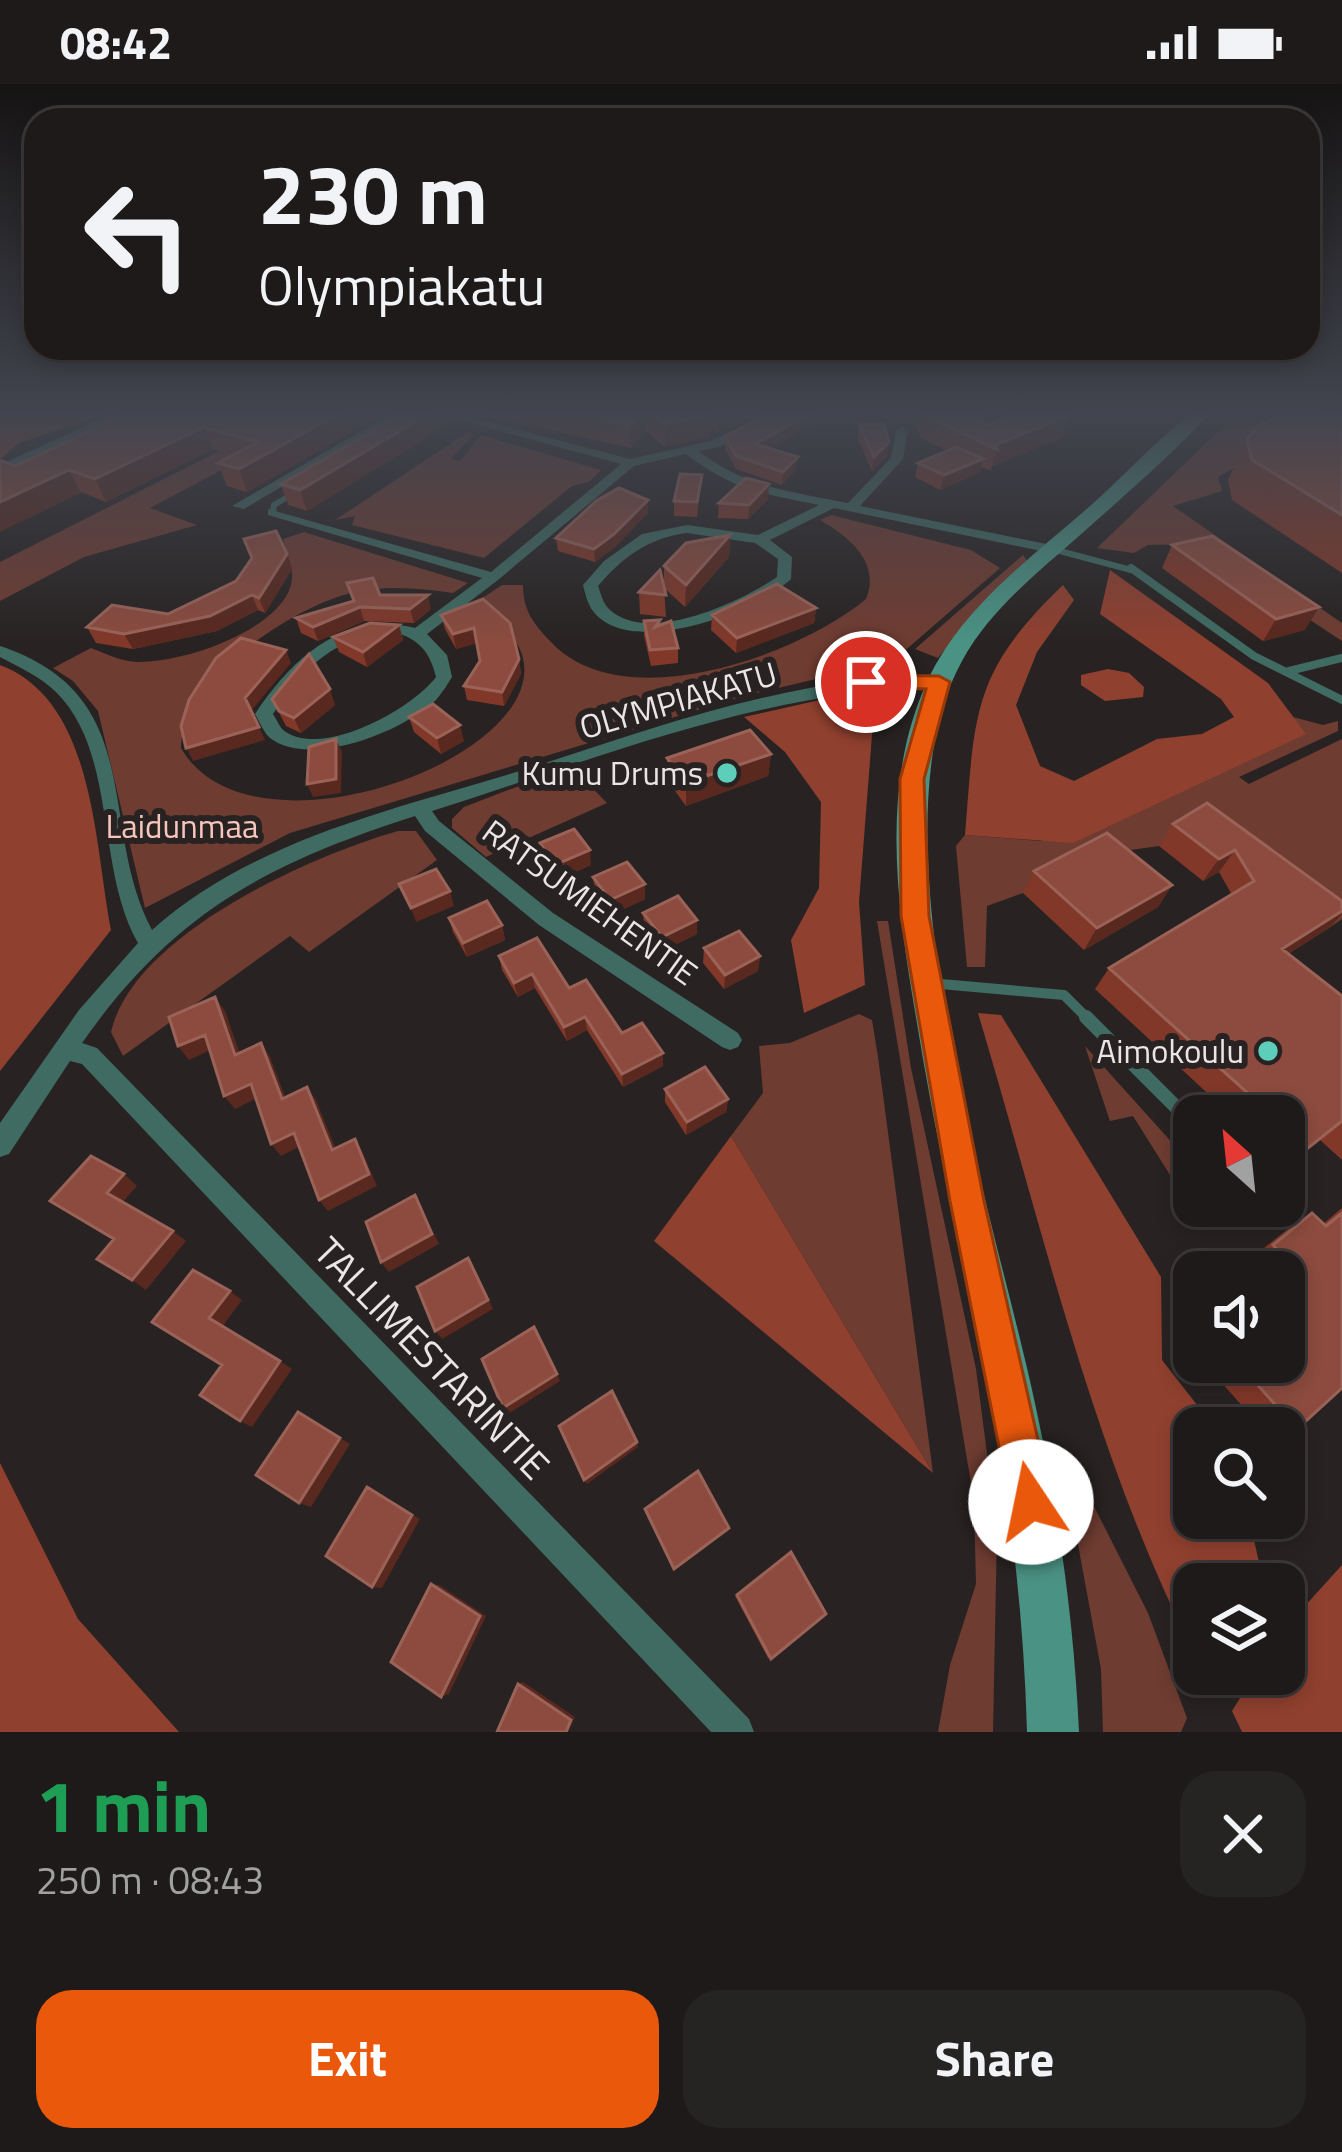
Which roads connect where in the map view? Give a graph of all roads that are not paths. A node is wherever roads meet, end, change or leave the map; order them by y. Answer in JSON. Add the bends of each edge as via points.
{"nodes":[{"id":1,"x":269,"y":489,"type":"edge"},
{"id":2,"x":301,"y":489,"type":"edge"},
{"id":3,"x":599,"y":489,"type":"edge"},
{"id":4,"x":760,"y":489,"type":"edge"},
{"id":5,"x":869,"y":489,"type":"edge"},
{"id":6,"x":1121,"y":489,"type":"edge"},
{"id":7,"x":239,"y":506,"type":"dead end"},
{"id":8,"x":830,"y":506,"type":"junction"},
{"id":9,"x":849,"y":510,"type":"junction"},
{"id":10,"x":273,"y":512,"type":"joint"},
{"id":11,"x":760,"y":540,"type":"junction"},
{"id":12,"x":1056,"y":550,"type":"junction"},
{"id":13,"x":494,"y":578,"type":"junction"},
{"id":14,"x":417,"y":634,"type":"junction"},
{"id":15,"x":0,"y":651,"type":"edge"},
{"id":16,"x":1342,"y":658,"type":"edge"},
{"id":17,"x":1289,"y":671,"type":"junction"},
{"id":18,"x":939,"y":682,"type":"junction"},
{"id":19,"x":1342,"y":700,"type":"edge"},
{"id":20,"x":420,"y":809,"type":"junction"},
{"id":21,"x":151,"y":945,"type":"junction"},
{"id":22,"x":927,"y":982,"type":"junction"},
{"id":23,"x":730,"y":1040,"type":"dead end"},
{"id":24,"x":65,"y":1049,"type":"junction"},
{"id":25,"x":1173,"y":1104,"type":"edge"},
{"id":26,"x":0,"y":1145,"type":"edge"},
{"id":27,"x":736,"y":1732,"type":"edge"},
{"id":28,"x":1053,"y":1732,"type":"edge"}],
"edges":[{"from":1,"to":7,"type":"street"},
{"from":2,"to":10,"type":"lane"},
{"from":3,"to":13,"type":"street"},
{"from":4,"to":8,"type":"street"},
{"from":5,"to":9,"type":"street"},
{"from":6,"to":12,"type":"main road"},
{"from":8,"to":9,"type":"street"},
{"from":8,"to":11,"type":"street"},
{"from":9,"to":12,"type":"street"},
{"from":10,"to":13,"type":"street"},
{"from":11,"to":11,"type":"street","via":[[785,557],[784,579],[703,620],[622,622],[591,598],[598,575],[666,529],[697,526]]},
{"from":12,"to":17,"type":"lane","via":[[1130,567],[1254,656]]},
{"from":12,"to":18,"type":"main road","via":[[1008,592]]},
{"from":13,"to":14,"type":"street"},
{"from":14,"to":14,"type":"street","via":[[397,625],[346,635],[276,692],[267,724],[284,738],[314,742],[409,717],[445,677],[439,655]]},
{"from":15,"to":21,"type":"street","via":[[38,666],[85,710],[132,911]]},
{"from":16,"to":17,"type":"lane"},
{"from":17,"to":19,"type":"lane"},
{"from":18,"to":20,"type":"street","name":"OLYMPIAKATU","via":[[842,686]]},
{"from":18,"to":22,"type":"main road","via":[[912,779],[914,904]]},
{"from":20,"to":21,"type":"street","name":"OLYMPIAKATU","via":[[278,858],[194,908]]},
{"from":20,"to":23,"type":"street","name":"RATSUMIEHENTIE","via":[[546,919]]},
{"from":21,"to":24,"type":"street","name":"OLYMPIAKATU"},
{"from":22,"to":25,"type":"lane","via":[[1064,995]]},
{"from":22,"to":28,"type":"main road","via":[[1031,1502],[1053,1644]]},
{"from":24,"to":26,"type":"street","name":"OLYMPIAKATU"},
{"from":24,"to":27,"type":"street","name":"TALLIMESTARINTIE","via":[[89,1055]]}]}
